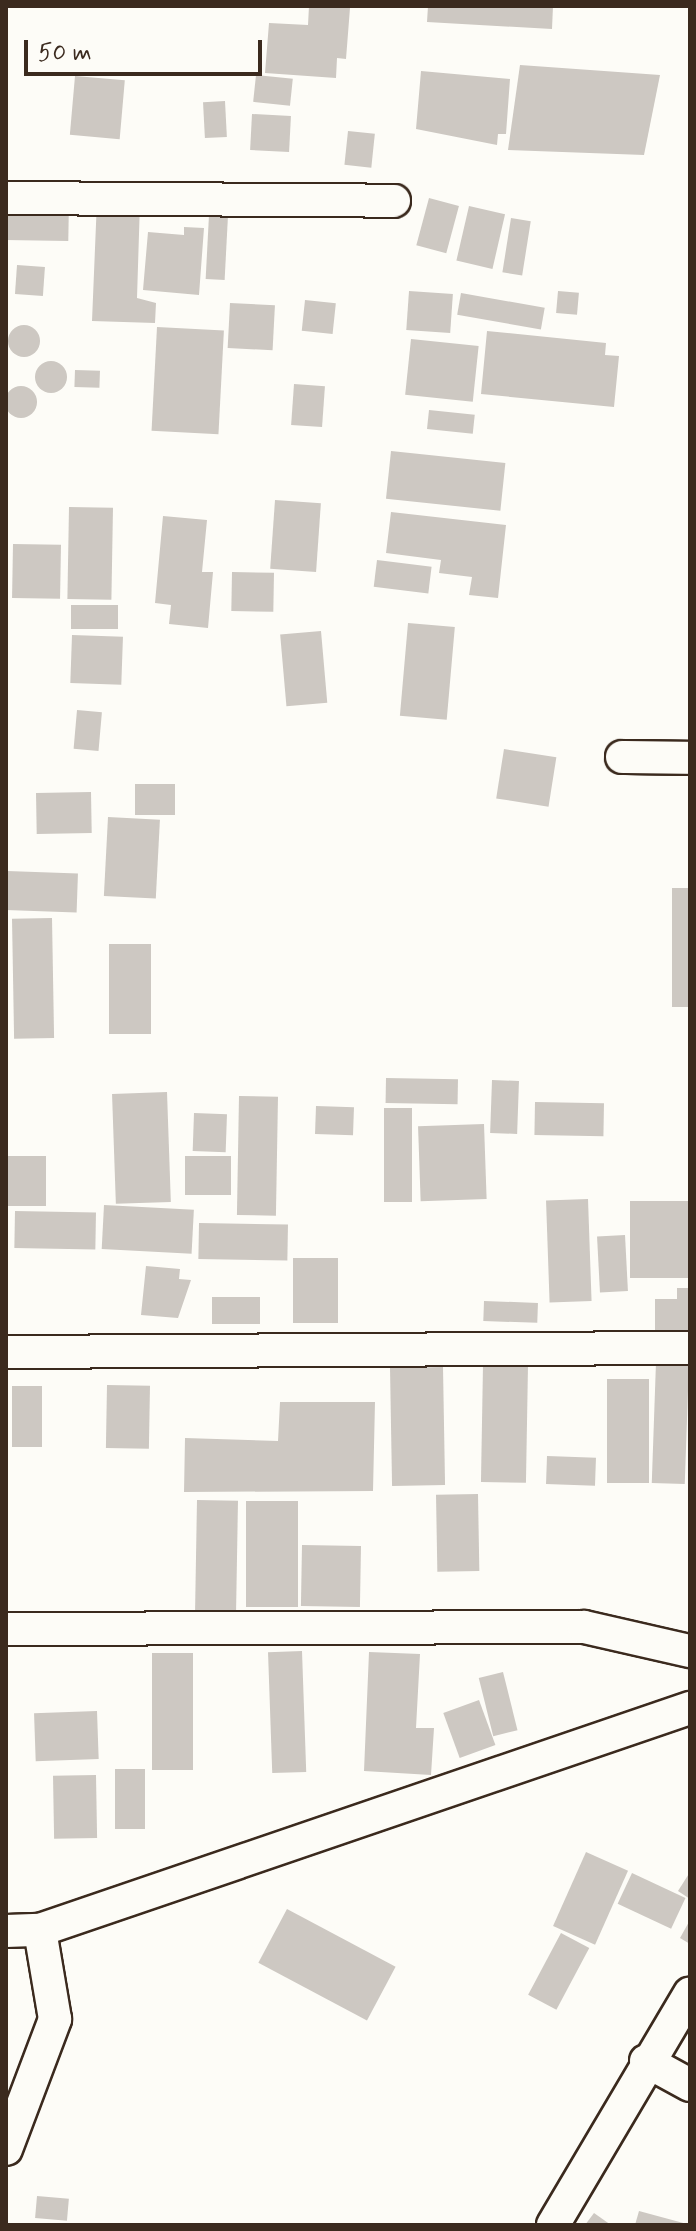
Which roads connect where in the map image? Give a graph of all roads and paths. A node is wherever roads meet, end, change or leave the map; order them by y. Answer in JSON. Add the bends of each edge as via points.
{"nodes":[{"id":1,"x":6,"y":198,"type":"edge"},
{"id":2,"x":394,"y":201,"type":"dead end"},
{"id":3,"x":622,"y":757,"type":"dead end"},
{"id":4,"x":690,"y":758,"type":"edge"},
{"id":5,"x":690,"y":1348,"type":"edge"},
{"id":6,"x":6,"y":1352,"type":"edge"},
{"id":7,"x":6,"y":1629,"type":"edge"},
{"id":8,"x":690,"y":1651,"type":"edge"},
{"id":9,"x":690,"y":1708,"type":"edge"},
{"id":10,"x":40,"y":1930,"type":"junction"},
{"id":11,"x":6,"y":1931,"type":"edge"},
{"id":12,"x":690,"y":1993,"type":"edge"},
{"id":13,"x":646,"y":2061,"type":"junction"},
{"id":14,"x":690,"y":2085,"type":"edge"},
{"id":15,"x":6,"y":2149,"type":"edge"},
{"id":16,"x":553,"y":2225,"type":"edge"}],
"edges":[{"from":1,"to":2,"type":"street"},
{"from":3,"to":4,"type":"street"},
{"from":5,"to":6,"type":"street"},
{"from":7,"to":8,"type":"street","via":[[584,1627]]},
{"from":9,"to":10,"type":"street"},
{"from":10,"to":11,"type":"street"},
{"from":10,"to":15,"type":"street","via":[[55,2019]]},
{"from":12,"to":13,"type":"street"},
{"from":13,"to":14,"type":"street"},
{"from":13,"to":16,"type":"street"}]}
